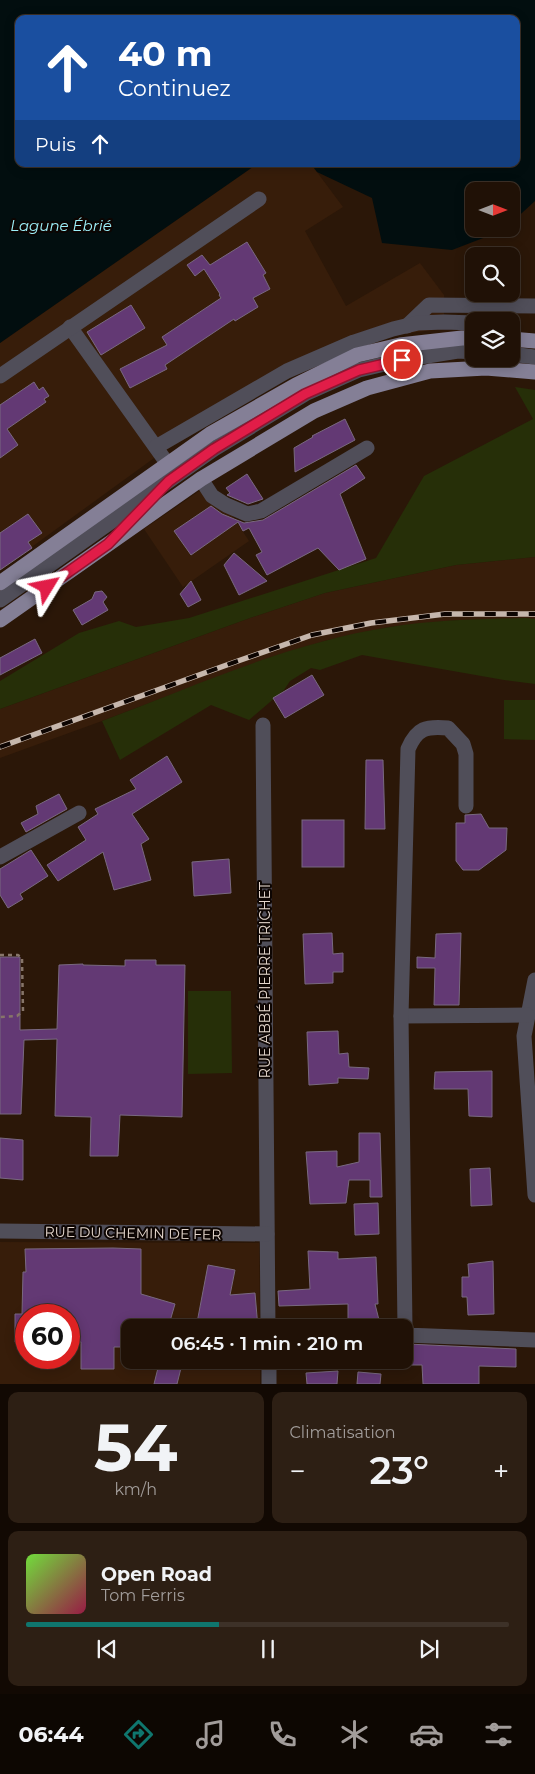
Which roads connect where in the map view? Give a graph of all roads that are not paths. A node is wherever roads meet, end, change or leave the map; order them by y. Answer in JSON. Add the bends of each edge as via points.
{"nodes":[{"id":1,"x":259,"y":199,"type":"dead end"},
{"id":2,"x":535,"y":306,"type":"edge"},
{"id":3,"x":465,"y":323,"type":"edge"},
{"id":4,"x":407,"y":326,"type":"junction"},
{"id":5,"x":70,"y":327,"type":"junction"},
{"id":6,"x":465,"y":338,"type":"edge"},
{"id":7,"x":465,"y":351,"type":"edge"},
{"id":8,"x":520,"y":355,"type":"edge"},
{"id":9,"x":535,"y":357,"type":"edge"},
{"id":10,"x":535,"y":372,"type":"edge"},
{"id":11,"x":0,"y":376,"type":"edge"},
{"id":12,"x":156,"y":447,"type":"junction"},
{"id":13,"x":367,"y":448,"type":"dead end"},
{"id":14,"x":168,"y":463,"type":"junction"},
{"id":15,"x":201,"y":479,"type":"junction"},
{"id":16,"x":169,"y":481,"type":"junction"},
{"id":17,"x":114,"y":520,"type":"junction"},
{"id":18,"x":123,"y":534,"type":"junction"},
{"id":19,"x":108,"y":544,"type":"junction"},
{"id":20,"x":0,"y":583,"type":"edge"},
{"id":21,"x":0,"y":600,"type":"edge"},
{"id":22,"x":0,"y":620,"type":"edge"},
{"id":23,"x":263,"y":726,"type":"dead end"},
{"id":24,"x":466,"y":806,"type":"dead end"},
{"id":25,"x":80,"y":813,"type":"dead end"},
{"id":26,"x":0,"y":857,"type":"edge"},
{"id":27,"x":535,"y":980,"type":"edge"},
{"id":28,"x":530,"y":1009,"type":"edge"},
{"id":29,"x":402,"y":1016,"type":"junction"},
{"id":30,"x":535,"y":1195,"type":"edge"},
{"id":31,"x":0,"y":1231,"type":"edge"},
{"id":32,"x":267,"y":1234,"type":"junction"},
{"id":33,"x":268,"y":1319,"type":"edge"},
{"id":34,"x":405,"y":1319,"type":"edge"},
{"id":35,"x":413,"y":1335,"type":"edge"},
{"id":36,"x":535,"y":1340,"type":"edge"},
{"id":37,"x":269,"y":1369,"type":"edge"},
{"id":38,"x":269,"y":1384,"type":"edge"}],
"edges":[{"from":1,"to":5,"type":"street"},
{"from":2,"to":4,"type":"street","via":[[429,305]]},
{"from":3,"to":4,"type":"street"},
{"from":4,"to":12,"type":"street","via":[[354,342],[288,371]]},
{"from":5,"to":11,"type":"street"},
{"from":5,"to":12,"type":"street"},
{"from":6,"to":14,"type":"main road","via":[[400,345],[357,355],[210,434]]},
{"from":7,"to":16,"type":"street","via":[[359,370],[305,394],[214,449]]},
{"from":8,"to":9,"type":"street"},
{"from":10,"to":15,"type":"main road","via":[[486,368],[430,372],[368,388],[314,411]]},
{"from":12,"to":14,"type":"street"},
{"from":13,"to":15,"type":"street","via":[[254,514],[241,512],[218,500]]},
{"from":14,"to":20,"type":"main road"},
{"from":15,"to":18,"type":"main road"},
{"from":16,"to":17,"type":"street"},
{"from":16,"to":19,"type":"street"},
{"from":17,"to":18,"type":"street"},
{"from":17,"to":21,"type":"street"},
{"from":18,"to":19,"type":"main road"},
{"from":19,"to":22,"type":"main road"},
{"from":23,"to":32,"type":"street","name":"RUE ABBÉ PIERRE TRICHET"},
{"from":24,"to":29,"type":"street","via":[[466,754],[463,744],[448,728],[435,726],[414,735],[408,749]]},
{"from":25,"to":26,"type":"street"},
{"from":27,"to":28,"type":"street"},
{"from":28,"to":29,"type":"street"},
{"from":28,"to":30,"type":"street","via":[[524,1036]]},
{"from":29,"to":34,"type":"street"},
{"from":31,"to":32,"type":"street","name":"RUE DU CHEMIN DE FER"},
{"from":32,"to":33,"type":"street","name":"RUE ABBÉ PIERRE TRICHET"},
{"from":35,"to":36,"type":"street"},
{"from":37,"to":38,"type":"street"}]}
